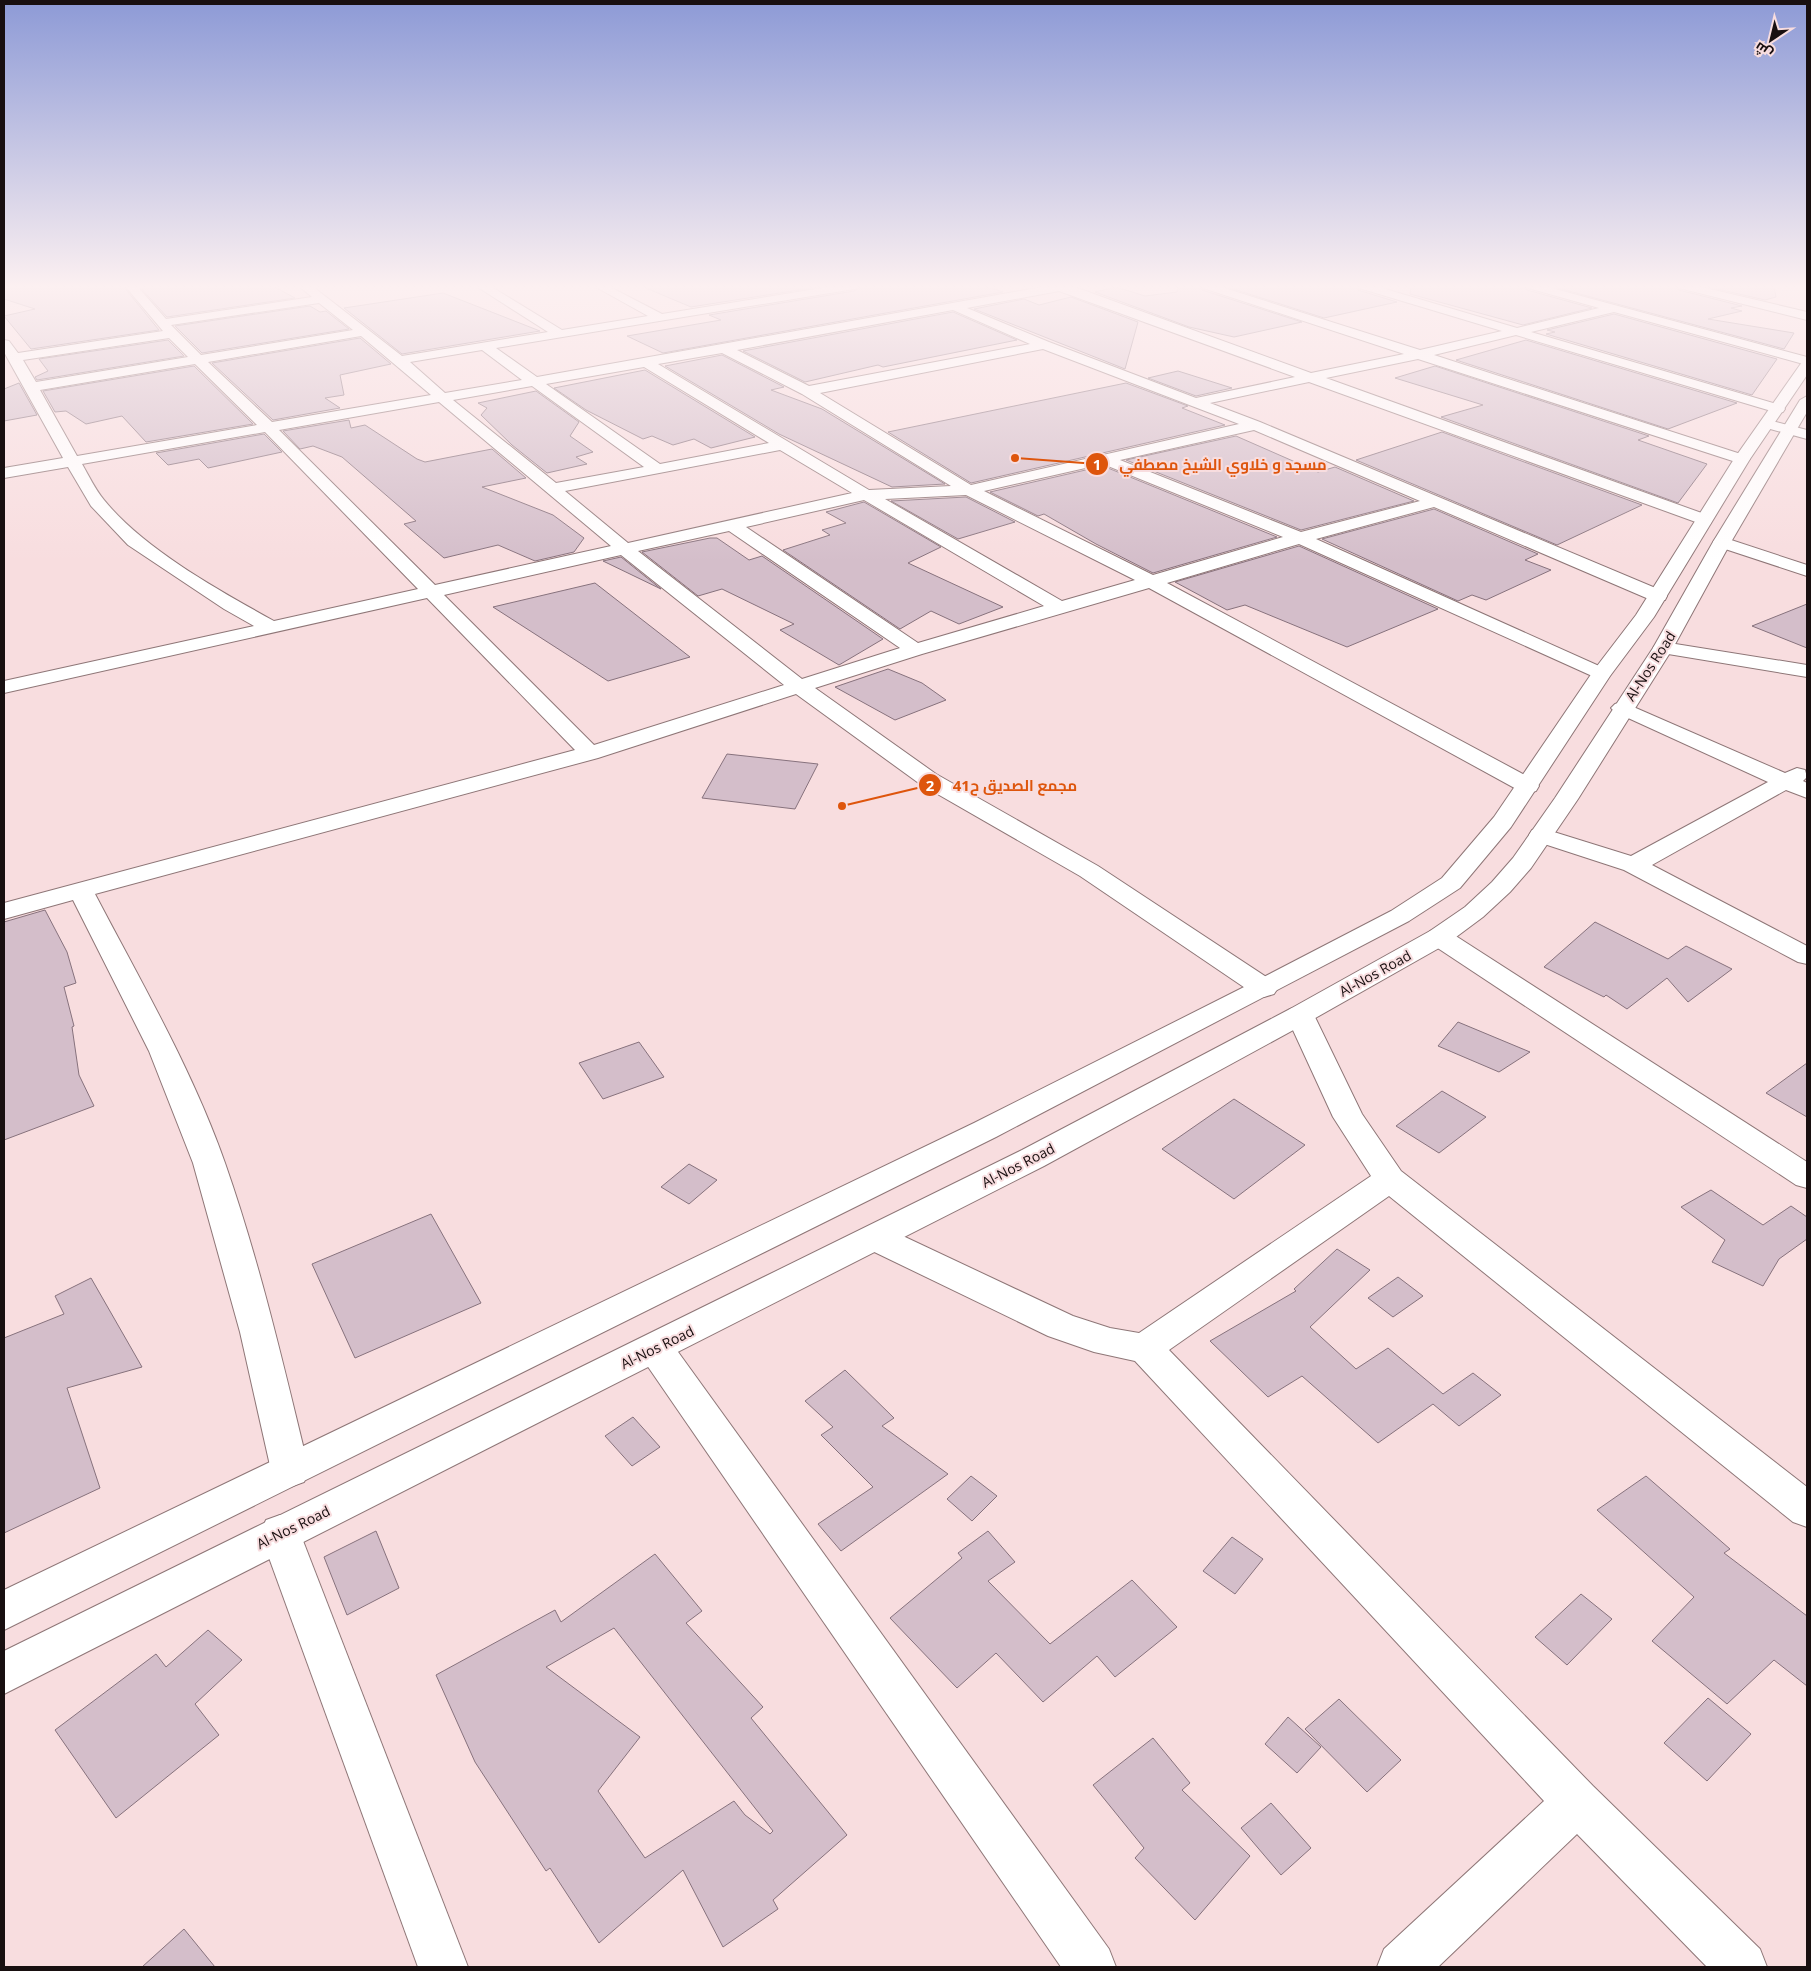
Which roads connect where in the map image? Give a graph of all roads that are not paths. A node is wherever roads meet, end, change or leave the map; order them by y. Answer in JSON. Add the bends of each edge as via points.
{"nodes":[{"id":1,"x":26,"y":378,"type":"edge"},
{"id":2,"x":85,"y":378,"type":"edge"},
{"id":3,"x":218,"y":378,"type":"edge"},
{"id":4,"x":419,"y":378,"type":"edge"},
{"id":5,"x":527,"y":378,"type":"edge"},
{"id":6,"x":555,"y":378,"type":"edge"},
{"id":7,"x":671,"y":378,"type":"edge"},
{"id":8,"x":781,"y":378,"type":"edge"},
{"id":9,"x":874,"y":378,"type":"edge"},
{"id":10,"x":1131,"y":378,"type":"edge"},
{"id":11,"x":1308,"y":378,"type":"joint"},
{"id":12,"x":1491,"y":378,"type":"edge"},
{"id":13,"x":1649,"y":378,"type":"edge"},
{"id":14,"x":1802,"y":378,"type":"edge"},
{"id":15,"x":532,"y":382,"type":"junction"},
{"id":16,"x":31,"y":387,"type":"junction"},
{"id":17,"x":807,"y":391,"type":"junction"},
{"id":18,"x":440,"y":397,"type":"junction"},
{"id":19,"x":1807,"y":400,"type":"edge"},
{"id":20,"x":1195,"y":402,"type":"junction"},
{"id":21,"x":1255,"y":425,"type":"junction"},
{"id":22,"x":1785,"y":425,"type":"edge"},
{"id":23,"x":269,"y":428,"type":"junction"},
{"id":24,"x":782,"y":445,"type":"junction"},
{"id":25,"x":1742,"y":459,"type":"junction"},
{"id":26,"x":1106,"y":460,"type":"junction"},
{"id":27,"x":72,"y":461,"type":"junction"},
{"id":28,"x":657,"y":469,"type":"junction"},
{"id":29,"x":4,"y":473,"type":"edge"},
{"id":30,"x":552,"y":489,"type":"junction"},
{"id":31,"x":968,"y":490,"type":"junction"},
{"id":32,"x":866,"y":495,"type":"junction"},
{"id":33,"x":1434,"y":502,"type":"junction"},
{"id":34,"x":731,"y":524,"type":"junction"},
{"id":35,"x":1713,"y":531,"type":"junction"},
{"id":36,"x":1300,"y":538,"type":"junction"},
{"id":37,"x":625,"y":549,"type":"junction"},
{"id":38,"x":1807,"y":571,"type":"edge"},
{"id":39,"x":1150,"y":581,"type":"junction"},
{"id":40,"x":430,"y":594,"type":"junction"},
{"id":41,"x":1658,"y":596,"type":"junction"},
{"id":42,"x":1059,"y":607,"type":"junction"},
{"id":43,"x":272,"y":628,"type":"junction"},
{"id":44,"x":1663,"y":648,"type":"junction"},
{"id":45,"x":915,"y":650,"type":"junction"},
{"id":46,"x":1807,"y":671,"type":"edge"},
{"id":47,"x":1601,"y":674,"type":"junction"},
{"id":48,"x":4,"y":687,"type":"edge"},
{"id":49,"x":799,"y":687,"type":"junction"},
{"id":50,"x":1622,"y":708,"type":"junction"},
{"id":51,"x":590,"y":753,"type":"junction"},
{"id":52,"x":1807,"y":770,"type":"edge"},
{"id":53,"x":1785,"y":781,"type":"junction"},
{"id":54,"x":1528,"y":786,"type":"junction"},
{"id":55,"x":1807,"y":791,"type":"edge"},
{"id":56,"x":1541,"y":836,"type":"junction"},
{"id":57,"x":1633,"y":865,"type":"junction"},
{"id":58,"x":80,"y":890,"type":"junction"},
{"id":59,"x":4,"y":911,"type":"edge"},
{"id":60,"x":1439,"y":937,"type":"junction"},
{"id":61,"x":1807,"y":956,"type":"edge"},
{"id":62,"x":1264,"y":988,"type":"junction"},
{"id":63,"x":1300,"y":1015,"type":"junction"},
{"id":64,"x":1807,"y":1177,"type":"edge"},
{"id":65,"x":1390,"y":1179,"type":"junction"},
{"id":66,"x":876,"y":1238,"type":"junction"},
{"id":67,"x":655,"y":1348,"type":"junction"},
{"id":68,"x":1145,"y":1348,"type":"junction"},
{"id":69,"x":290,"y":1470,"type":"junction"},
{"id":70,"x":1807,"y":1510,"type":"edge"},
{"id":71,"x":280,"y":1533,"type":"junction"},
{"id":72,"x":4,"y":1610,"type":"edge"},
{"id":73,"x":4,"y":1673,"type":"edge"},
{"id":74,"x":1577,"y":1802,"type":"junction"},
{"id":75,"x":444,"y":1967,"type":"edge"},
{"id":76,"x":1091,"y":1967,"type":"edge"},
{"id":77,"x":1402,"y":1967,"type":"edge"},
{"id":78,"x":1742,"y":1967,"type":"edge"}],
"edges":[{"from":1,"to":16,"type":"street"},
{"from":2,"to":16,"type":"street"},
{"from":3,"to":23,"type":"street"},
{"from":4,"to":18,"type":"street"},
{"from":5,"to":15,"type":"street"},
{"from":6,"to":15,"type":"street"},
{"from":7,"to":24,"type":"street"},
{"from":8,"to":17,"type":"street"},
{"from":9,"to":17,"type":"street"},
{"from":10,"to":20,"type":"street"},
{"from":11,"to":20,"type":"street"},
{"from":11,"to":35,"type":"street"},
{"from":12,"to":25,"type":"street"},
{"from":13,"to":22,"type":"street"},
{"from":14,"to":22,"type":"street","name":"Al-Nos Road"},
{"from":15,"to":18,"type":"street"},
{"from":15,"to":28,"type":"street"},
{"from":16,"to":27,"type":"street"},
{"from":17,"to":31,"type":"street"},
{"from":18,"to":23,"type":"street"},
{"from":18,"to":30,"type":"street"},
{"from":19,"to":22,"type":"street","name":"Al-Nos Road"},
{"from":20,"to":21,"type":"street"},
{"from":21,"to":26,"type":"street"},
{"from":21,"to":33,"type":"street"},
{"from":22,"to":25,"type":"street","name":"Al-Nos Road"},
{"from":22,"to":35,"type":"street","name":"Al-Nos Road"},
{"from":23,"to":27,"type":"street"},
{"from":23,"to":40,"type":"street"},
{"from":24,"to":28,"type":"street"},
{"from":24,"to":32,"type":"street"},
{"from":25,"to":35,"type":"street","name":"Al-Nos Road"},
{"from":26,"to":31,"type":"street"},
{"from":26,"to":36,"type":"street"},
{"from":27,"to":29,"type":"street"},
{"from":27,"to":43,"type":"street","via":[[97,502],[134,541]]},
{"from":28,"to":30,"type":"street"},
{"from":30,"to":37,"type":"street"},
{"from":31,"to":32,"type":"street"},
{"from":31,"to":39,"type":"street"},
{"from":32,"to":34,"type":"street"},
{"from":32,"to":42,"type":"street"},
{"from":33,"to":36,"type":"street"},
{"from":33,"to":41,"type":"street"},
{"from":34,"to":37,"type":"street"},
{"from":34,"to":45,"type":"street"},
{"from":35,"to":38,"type":"street"},
{"from":35,"to":41,"type":"street","name":"Al-Nos Road"},
{"from":35,"to":44,"type":"street","name":"Al-Nos Road"},
{"from":36,"to":39,"type":"street"},
{"from":36,"to":47,"type":"street"},
{"from":37,"to":40,"type":"street"},
{"from":37,"to":49,"type":"street"},
{"from":39,"to":42,"type":"street"},
{"from":39,"to":54,"type":"street"},
{"from":40,"to":43,"type":"street"},
{"from":40,"to":51,"type":"street"},
{"from":41,"to":47,"type":"street","name":"Al-Nos Road"},
{"from":42,"to":45,"type":"street"},
{"from":43,"to":48,"type":"street"},
{"from":44,"to":46,"type":"street"},
{"from":44,"to":50,"type":"street","name":"Al-Nos Road"},
{"from":45,"to":49,"type":"street"},
{"from":47,"to":54,"type":"street","name":"Al-Nos Road"},
{"from":49,"to":51,"type":"street"},
{"from":49,"to":62,"type":"street","via":[[928,779],[1089,871]]},
{"from":50,"to":53,"type":"street"},
{"from":50,"to":56,"type":"street","name":"Al-Nos Road"},
{"from":51,"to":58,"type":"street"},
{"from":52,"to":53,"type":"street"},
{"from":53,"to":55,"type":"street"},
{"from":53,"to":57,"type":"street"},
{"from":54,"to":62,"type":"street","name":"Al-Nos Road","via":[[1482,849],[1450,884],[1400,916]]},
{"from":56,"to":57,"type":"street"},
{"from":56,"to":60,"type":"street","name":"Al-Nos Road","via":[[1502,887]]},
{"from":57,"to":61,"type":"street"},
{"from":58,"to":59,"type":"street"},
{"from":58,"to":69,"type":"street","via":[[163,1051],[209,1163],[258,1332]]},
{"from":60,"to":63,"type":"street","name":"Al-Nos Road"},
{"from":60,"to":64,"type":"street"},
{"from":62,"to":69,"type":"street","name":"Al-Nos Road","via":[[985,1130]]},
{"from":63,"to":65,"type":"street","via":[[1348,1117]]},
{"from":63,"to":66,"type":"street","name":"Al-Nos Road"},
{"from":65,"to":68,"type":"street"},
{"from":65,"to":70,"type":"street"},
{"from":66,"to":67,"type":"street","name":"Al-Nos Road"},
{"from":66,"to":68,"type":"street","via":[[1060,1326],[1122,1346]]},
{"from":67,"to":71,"type":"street","name":"Al-Nos Road"},
{"from":67,"to":76,"type":"street"},
{"from":68,"to":74,"type":"street"},
{"from":69,"to":72,"type":"street","name":"Al-Nos Road"},
{"from":71,"to":73,"type":"street","name":"Al-Nos Road"},
{"from":71,"to":75,"type":"street"},
{"from":74,"to":77,"type":"street"},
{"from":74,"to":78,"type":"street"}]}
